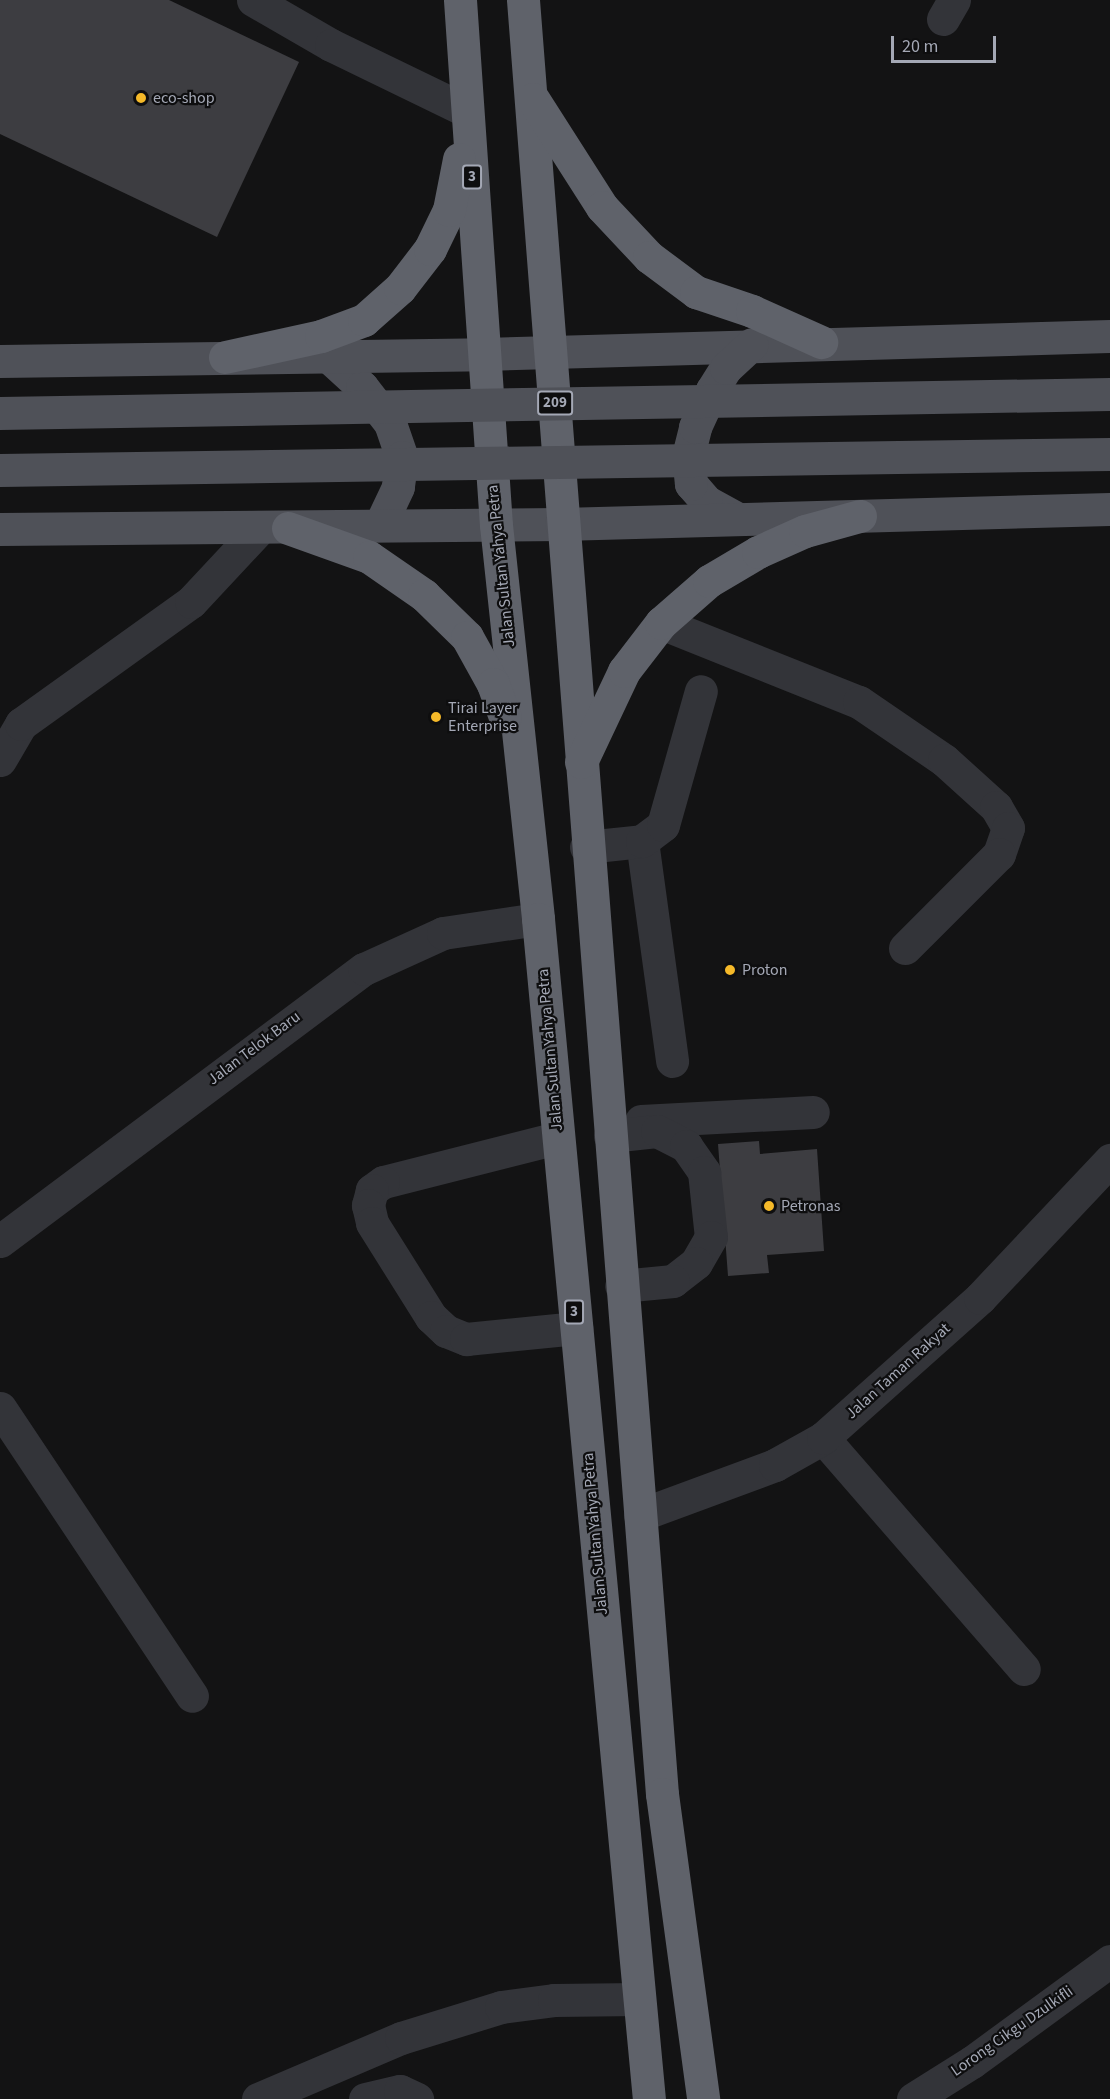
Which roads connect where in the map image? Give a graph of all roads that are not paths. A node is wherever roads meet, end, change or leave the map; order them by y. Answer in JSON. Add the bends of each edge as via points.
{"nodes":[{"id":1,"x":253,"y":0,"type":"edge"},
{"id":2,"x":460,"y":0,"type":"edge"},
{"id":3,"x":523,"y":0,"type":"edge"},
{"id":4,"x":530,"y":95,"type":"junction"},
{"id":5,"x":467,"y":111,"type":"junction"},
{"id":6,"x":1110,"y":336,"type":"edge"},
{"id":7,"x":821,"y":342,"type":"junction"},
{"id":8,"x":752,"y":344,"type":"junction"},
{"id":9,"x":551,"y":351,"type":"junction"},
{"id":10,"x":483,"y":354,"type":"junction"},
{"id":11,"x":328,"y":356,"type":"junction"},
{"id":12,"x":225,"y":357,"type":"junction"},
{"id":13,"x":0,"y":361,"type":"edge"},
{"id":14,"x":1110,"y":394,"type":"edge"},
{"id":15,"x":0,"y":413,"type":"edge"},
{"id":16,"x":1110,"y":454,"type":"edge"},
{"id":17,"x":0,"y":470,"type":"edge"},
{"id":18,"x":1110,"y":509,"type":"edge"},
{"id":19,"x":860,"y":516,"type":"junction"},
{"id":20,"x":738,"y":519,"type":"junction"},
{"id":21,"x":561,"y":524,"type":"junction"},
{"id":22,"x":380,"y":525,"type":"junction"},
{"id":23,"x":496,"y":525,"type":"junction"},
{"id":24,"x":274,"y":528,"type":"junction"},
{"id":25,"x":0,"y":529,"type":"edge"},
{"id":26,"x":661,"y":623,"type":"junction"},
{"id":27,"x":701,"y":691,"type":"dead end"},
{"id":28,"x":0,"y":760,"type":"edge"},
{"id":29,"x":521,"y":761,"type":"junction"},
{"id":30,"x":580,"y":766,"type":"junction"},
{"id":31,"x":642,"y":842,"type":"junction"},
{"id":32,"x":586,"y":847,"type":"junction"},
{"id":33,"x":538,"y":919,"type":"junction"},
{"id":34,"x":905,"y":948,"type":"dead end"},
{"id":35,"x":672,"y":1061,"type":"dead end"},
{"id":36,"x":813,"y":1112,"type":"dead end"},
{"id":37,"x":609,"y":1129,"type":"junction"},
{"id":38,"x":557,"y":1138,"type":"junction"},
{"id":39,"x":1110,"y":1160,"type":"edge"},
{"id":40,"x":0,"y":1241,"type":"edge"},
{"id":41,"x":621,"y":1286,"type":"junction"},
{"id":42,"x":576,"y":1328,"type":"junction"},
{"id":43,"x":0,"y":1408,"type":"edge"},
{"id":44,"x":823,"y":1438,"type":"junction"},
{"id":45,"x":639,"y":1515,"type":"junction"},
{"id":46,"x":1024,"y":1669,"type":"dead end"},
{"id":47,"x":192,"y":1696,"type":"dead end"},
{"id":48,"x":1110,"y":1961,"type":"edge"},
{"id":49,"x":639,"y":1999,"type":"junction"},
{"id":50,"x":949,"y":2089,"type":"edge"},
{"id":51,"x":258,"y":2099,"type":"edge"},
{"id":52,"x":365,"y":2099,"type":"edge"},
{"id":53,"x":417,"y":2099,"type":"edge"},
{"id":54,"x":648,"y":2099,"type":"edge"},
{"id":55,"x":703,"y":2099,"type":"edge"},
{"id":56,"x":913,"y":2099,"type":"edge"}],
"edges":[{"from":1,"to":5,"type":"street","via":[[331,45]]},
{"from":2,"to":5,"type":"highway","name":"Jalan Sultan Yahya Petra","number":"3"},
{"from":3,"to":4,"type":"highway"},
{"from":4,"to":7,"type":"highway","via":[[602,207],[649,257],[696,292],[752,311]]},
{"from":4,"to":9,"type":"highway"},
{"from":5,"to":10,"type":"highway","name":"Jalan Sultan Yahya Petra","number":"3"},
{"from":5,"to":12,"type":"highway","via":[[449,210],[430,249],[400,288],[364,320],[321,336]]},
{"from":6,"to":7,"type":"main road"},
{"from":7,"to":8,"type":"main road"},
{"from":8,"to":9,"type":"main road"},
{"from":8,"to":20,"type":"main road","via":[[726,368],[712,390],[695,427],[688,456],[691,484],[706,501]]},
{"from":9,"to":10,"type":"main road"},
{"from":9,"to":21,"type":"highway"},
{"from":10,"to":11,"type":"main road"},
{"from":10,"to":23,"type":"highway","name":"Jalan Sultan Yahya Petra","number":"3"},
{"from":11,"to":12,"type":"main road"},
{"from":11,"to":22,"type":"main road","via":[[362,387],[390,423],[402,457],[398,487]]},
{"from":12,"to":13,"type":"main road"},
{"from":14,"to":15,"type":"main road","number":"209","bridge":true},
{"from":16,"to":17,"type":"main road","bridge":true},
{"from":18,"to":19,"type":"main road"},
{"from":19,"to":20,"type":"main road"},
{"from":19,"to":26,"type":"highway","via":[[805,531],[758,552],[709,581]]},
{"from":20,"to":21,"type":"main road"},
{"from":21,"to":23,"type":"main road"},
{"from":21,"to":30,"type":"highway"},
{"from":22,"to":23,"type":"main road"},
{"from":22,"to":24,"type":"main road"},
{"from":23,"to":29,"type":"highway","name":"Jalan Sultan Yahya Petra","number":"3"},
{"from":24,"to":25,"type":"main road"},
{"from":24,"to":28,"type":"street","via":[[191,602],[21,724]]},
{"from":24,"to":29,"type":"highway","via":[[369,557],[424,595],[467,637],[493,684]]},
{"from":26,"to":30,"type":"highway","via":[[624,671]]},
{"from":26,"to":34,"type":"street","via":[[859,702],[944,760],[996,807],[1008,828],[999,854]]},
{"from":27,"to":31,"type":"street","via":[[663,825]]},
{"from":29,"to":33,"type":"highway","name":"Jalan Sultan Yahya Petra","number":"3"},
{"from":30,"to":32,"type":"highway"},
{"from":31,"to":32,"type":"street"},
{"from":31,"to":35,"type":"street"},
{"from":32,"to":37,"type":"highway"},
{"from":33,"to":38,"type":"highway","name":"Jalan Sultan Yahya Petra","number":"3"},
{"from":33,"to":40,"type":"street","name":"Jalan Telok Baru","via":[[444,933],[364,969]]},
{"from":36,"to":37,"type":"street"},
{"from":37,"to":41,"type":"highway"},
{"from":37,"to":41,"type":"street","via":[[657,1131],[686,1146],[704,1172],[711,1238],[696,1263],[673,1281]]},
{"from":38,"to":42,"type":"highway","name":"Jalan Sultan Yahya Petra","number":"3"},
{"from":38,"to":42,"type":"street","via":[[383,1182],[372,1190],[368,1205],[372,1223],[431,1317],[446,1331],[466,1339]]},
{"from":39,"to":44,"type":"street","name":"Jalan Taman Rakyat","via":[[980,1298]]},
{"from":41,"to":45,"type":"highway"},
{"from":42,"to":49,"type":"highway","name":"Jalan Sultan Yahya Petra","number":"3"},
{"from":43,"to":47,"type":"street"},
{"from":44,"to":45,"type":"street","name":"Jalan Taman Rakyat","via":[[775,1465]]},
{"from":44,"to":46,"type":"street"},
{"from":45,"to":55,"type":"highway","via":[[662,1794]]},
{"from":48,"to":50,"type":"street","name":"Lorong Cikgu Dzulkifli"},
{"from":49,"to":51,"type":"street","via":[[554,2000],[501,2007],[401,2038]]},
{"from":49,"to":54,"type":"highway","name":"Jalan Sultan Yahya Petra","number":"3"},
{"from":50,"to":56,"type":"street","name":"Lorong Cikgu Dzulkifli"},
{"from":52,"to":53,"type":"street","via":[[400,2091]]}]}
